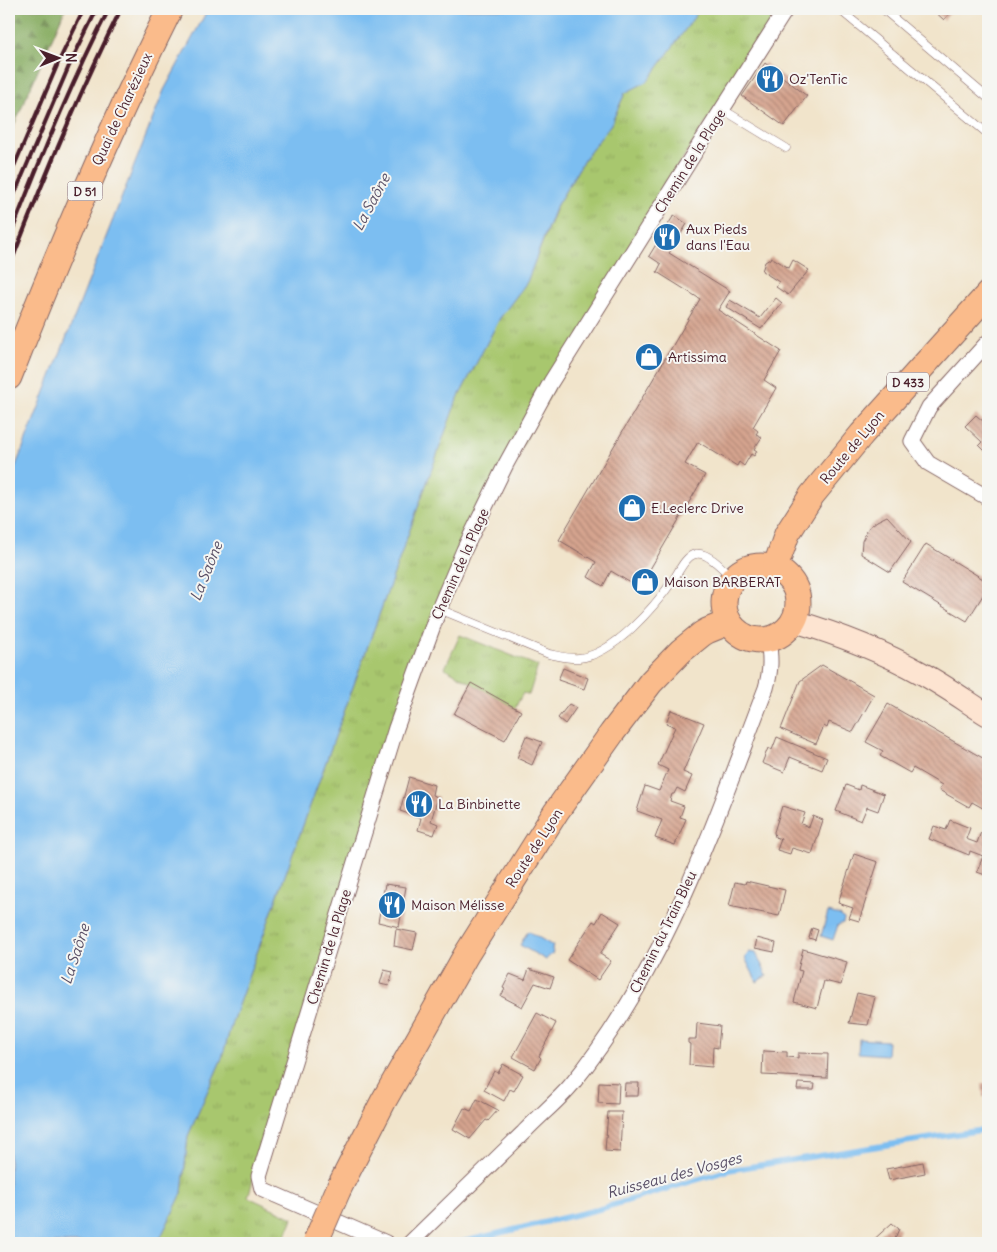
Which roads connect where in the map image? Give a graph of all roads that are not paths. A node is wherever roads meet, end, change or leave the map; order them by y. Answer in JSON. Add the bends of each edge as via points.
{"nodes":[{"id":1,"x":170,"y":9,"type":"edge"},
{"id":2,"x":786,"y":9,"type":"edge"},
{"id":3,"x":839,"y":9,"type":"edge"},
{"id":4,"x":883,"y":9,"type":"edge"},
{"id":5,"x":988,"y":98,"type":"edge"},
{"id":6,"x":722,"y":109,"type":"junction"},
{"id":7,"x":988,"y":134,"type":"edge"},
{"id":8,"x":786,"y":148,"type":"dead end"},
{"id":9,"x":988,"y":294,"type":"edge"},
{"id":10,"x":988,"y":342,"type":"edge"},
{"id":11,"x":9,"y":377,"type":"edge"},
{"id":12,"x":988,"y":498,"type":"edge"},
{"id":13,"x":775,"y":568,"type":"junction"},
{"id":14,"x":733,"y":579,"type":"junction"},
{"id":15,"x":439,"y":609,"type":"junction"},
{"id":16,"x":794,"y":621,"type":"junction"},
{"id":17,"x":729,"y":622,"type":"junction"},
{"id":18,"x":768,"y":640,"type":"junction"},
{"id":19,"x":988,"y":714,"type":"edge"},
{"id":20,"x":316,"y":1242,"type":"edge"},
{"id":21,"x":386,"y":1243,"type":"edge"},
{"id":22,"x":410,"y":1243,"type":"edge"}],
"edges":[{"from":1,"to":11,"type":"main road","name":"Quai de Charézieux","number":"D 51","via":[[96,165]]},
{"from":2,"to":6,"type":"street","name":"Chemin de la Plage"},
{"from":3,"to":7,"type":"lane"},
{"from":4,"to":5,"type":"lane"},
{"from":6,"to":8,"type":"lane"},
{"from":6,"to":15,"type":"street","name":"Chemin de la Plage","via":[[551,382],[506,464]]},
{"from":9,"to":13,"type":"main road","name":"Route de Lyon","number":"D 433","via":[[812,494],[787,534]]},
{"from":10,"to":12,"type":"street","via":[[929,407],[912,441],[928,463]]},
{"from":13,"to":14,"type":"main road","via":[[752,567]]},
{"from":13,"to":16,"type":"main road","via":[[794,584],[798,609]]},
{"from":14,"to":15,"type":"lane","via":[[705,555],[697,553],[690,556],[638,622],[609,646],[580,658],[549,654]]},
{"from":14,"to":17,"type":"main road","via":[[725,593],[724,603]]},
{"from":15,"to":21,"type":"street","name":"Chemin de la Plage","via":[[396,728],[259,1176],[262,1189]]},
{"from":16,"to":18,"type":"main road","via":[[787,630]]},
{"from":16,"to":19,"type":"street","via":[[898,661]]},
{"from":17,"to":18,"type":"main road","via":[[746,637]]},
{"from":17,"to":20,"type":"main road","name":"Route de Lyon","bridge":true,"via":[[702,634],[651,682],[556,812],[466,955],[383,1102],[339,1188]]},
{"from":18,"to":22,"type":"street","name":"Chemin du Train Bleu","via":[[771,656],[766,688],[677,910],[629,1002],[571,1085]]}]}
